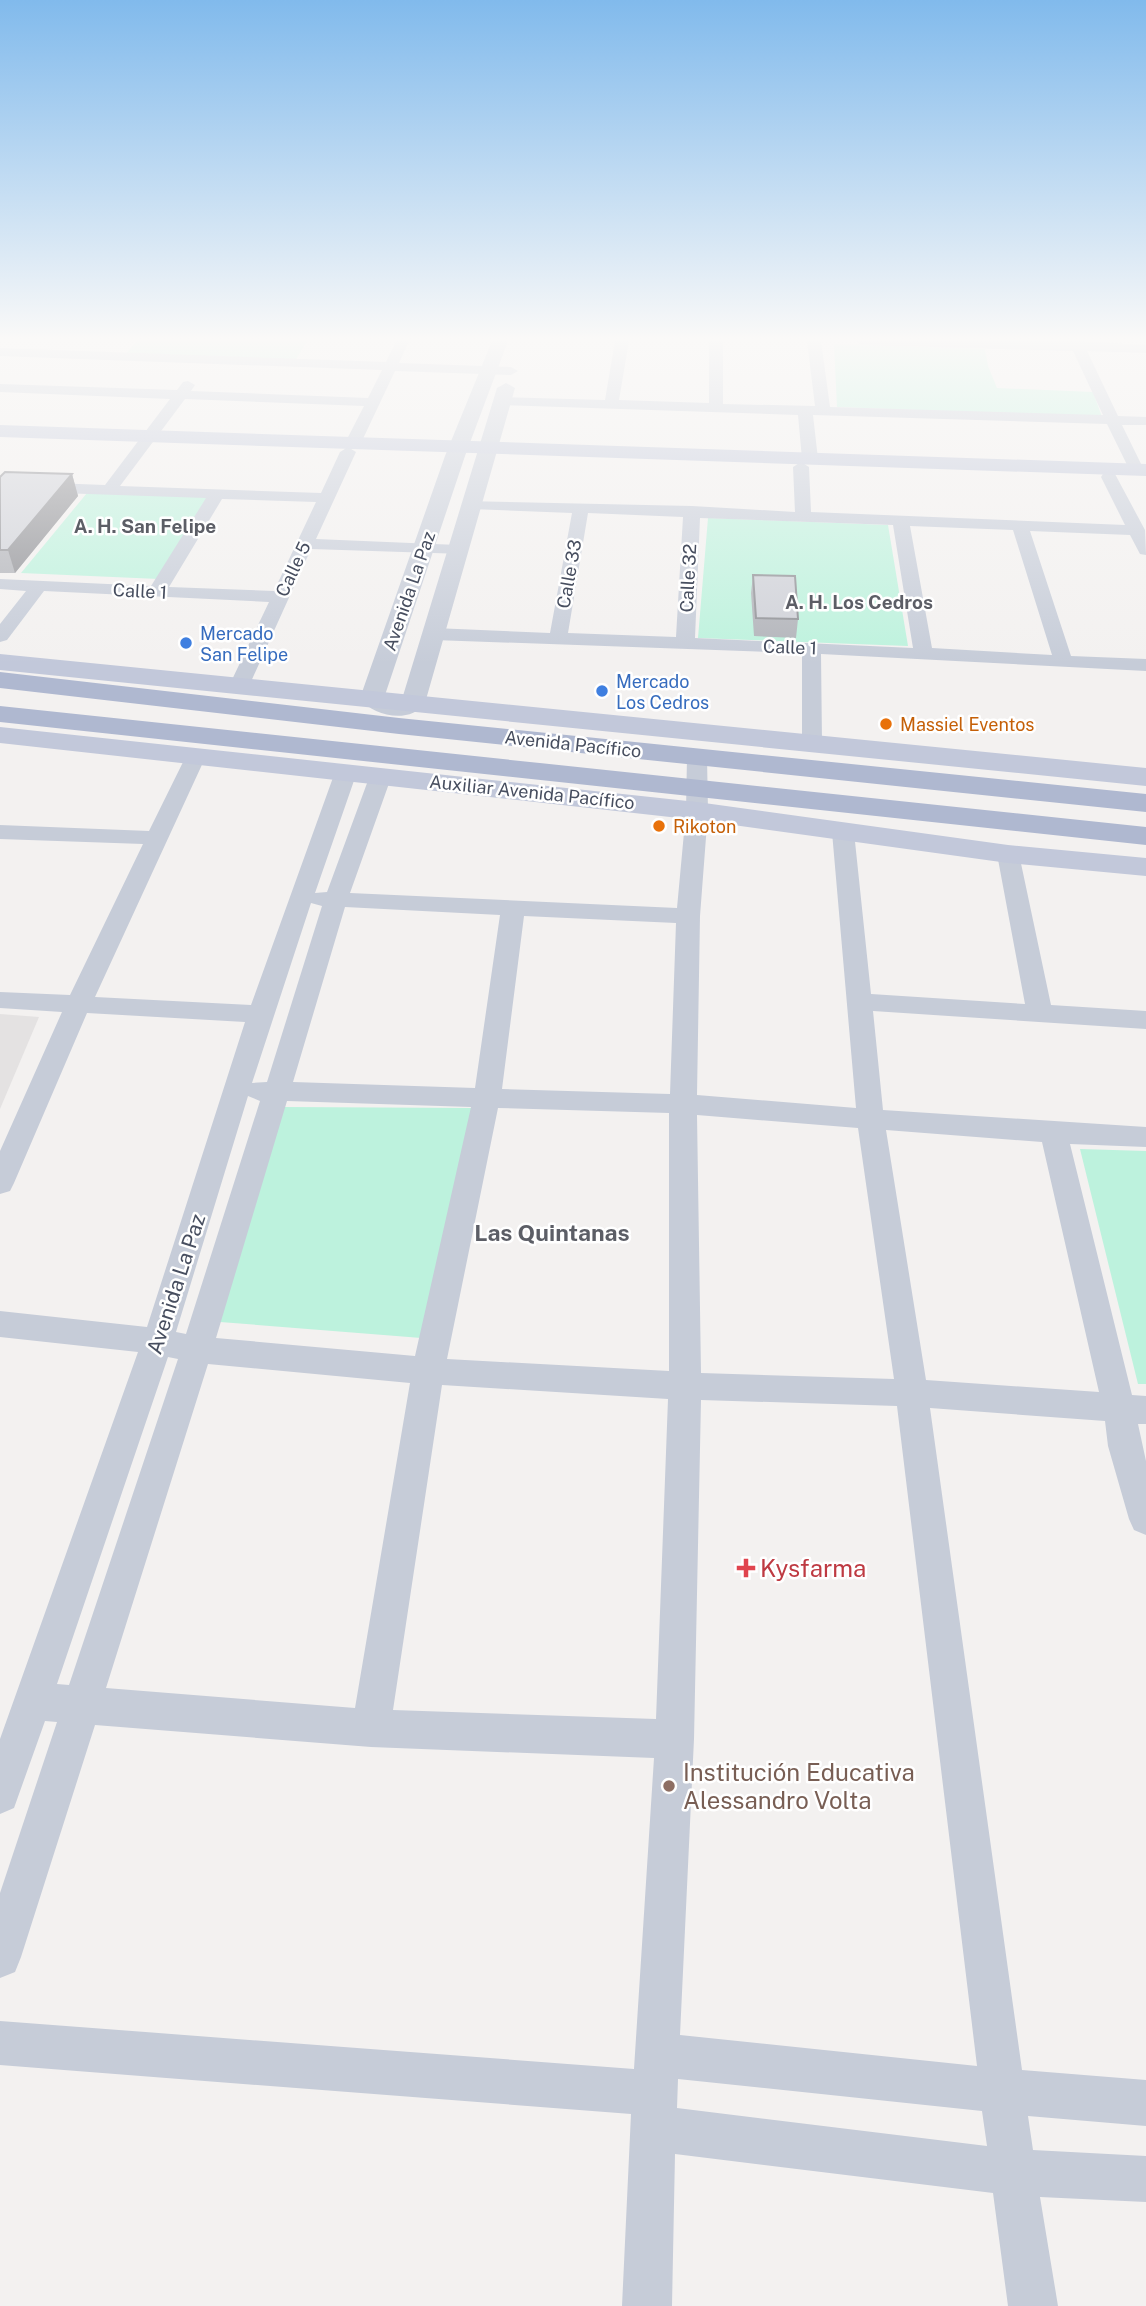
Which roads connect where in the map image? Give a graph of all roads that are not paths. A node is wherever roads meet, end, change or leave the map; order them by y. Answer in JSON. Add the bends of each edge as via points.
{"nodes":[{"id":1,"x":351,"y":448,"type":"edge"},
{"id":2,"x":140,"y":449,"type":"edge"},
{"id":3,"x":373,"y":449,"type":"edge"},
{"id":4,"x":475,"y":449,"type":"edge"},
{"id":5,"x":487,"y":449,"type":"edge"},
{"id":6,"x":519,"y":449,"type":"edge"},
{"id":7,"x":806,"y":449,"type":"edge"},
{"id":8,"x":1128,"y":449,"type":"edge"},
{"id":9,"x":457,"y":451,"type":"junction"},
{"id":10,"x":806,"y":463,"type":"junction"},
{"id":11,"x":1143,"y":473,"type":"edge"},
{"id":12,"x":1108,"y":477,"type":"junction"},
{"id":13,"x":0,"y":487,"type":"edge"},
{"id":14,"x":108,"y":490,"type":"junction"},
{"id":15,"x":217,"y":494,"type":"junction"},
{"id":16,"x":325,"y":498,"type":"junction"},
{"id":17,"x":471,"y":503,"type":"junction"},
{"id":18,"x":580,"y":508,"type":"junction"},
{"id":19,"x":692,"y":511,"type":"junction"},
{"id":20,"x":803,"y":516,"type":"junction"},
{"id":21,"x":901,"y":521,"type":"junction"},
{"id":22,"x":1020,"y":526,"type":"junction"},
{"id":23,"x":1137,"y":530,"type":"junction"},
{"id":24,"x":304,"y":544,"type":"junction"},
{"id":25,"x":424,"y":549,"type":"junction"},
{"id":26,"x":458,"y":550,"type":"junction"},
{"id":27,"x":1146,"y":550,"type":"edge"},
{"id":28,"x":0,"y":584,"type":"edge"},
{"id":29,"x":39,"y":586,"type":"junction"},
{"id":30,"x":158,"y":592,"type":"junction"},
{"id":31,"x":279,"y":597,"type":"junction"},
{"id":32,"x":434,"y":634,"type":"junction"},
{"id":33,"x":0,"y":636,"type":"edge"},
{"id":34,"x":558,"y":640,"type":"junction"},
{"id":35,"x":685,"y":645,"type":"junction"},
{"id":36,"x":811,"y":648,"type":"junction"},
{"id":37,"x":924,"y":654,"type":"junction"},
{"id":38,"x":0,"y":662,"type":"edge"},
{"id":39,"x":1064,"y":662,"type":"junction"},
{"id":40,"x":1146,"y":666,"type":"edge"},
{"id":41,"x":0,"y":680,"type":"edge"},
{"id":42,"x":239,"y":685,"type":"junction"},
{"id":43,"x":395,"y":709,"type":"junction"},
{"id":44,"x":0,"y":714,"type":"edge"},
{"id":45,"x":0,"y":735,"type":"edge"},
{"id":46,"x":812,"y":743,"type":"junction"},
{"id":47,"x":196,"y":756,"type":"junction"},
{"id":48,"x":697,"y":757,"type":"junction"},
{"id":49,"x":346,"y":772,"type":"junction"},
{"id":50,"x":381,"y":775,"type":"junction"},
{"id":51,"x":1146,"y":777,"type":"edge"},
{"id":52,"x":697,"y":800,"type":"junction"},
{"id":53,"x":1146,"y":803,"type":"edge"},
{"id":54,"x":843,"y":832,"type":"junction"},
{"id":55,"x":0,"y":833,"type":"edge"},
{"id":56,"x":1146,"y":836,"type":"edge"},
{"id":57,"x":156,"y":838,"type":"junction"},
{"id":58,"x":1008,"y":854,"type":"junction"},
{"id":59,"x":1146,"y":867,"type":"edge"},
{"id":60,"x":301,"y":898,"type":"junction"},
{"id":61,"x":336,"y":900,"type":"junction"},
{"id":62,"x":513,"y":907,"type":"junction"},
{"id":63,"x":688,"y":916,"type":"junction"},
{"id":64,"x":0,"y":1000,"type":"edge"},
{"id":65,"x":858,"y":1002,"type":"junction"},
{"id":66,"x":79,"y":1003,"type":"junction"},
{"id":67,"x":260,"y":1014,"type":"junction"},
{"id":68,"x":1040,"y":1015,"type":"junction"},
{"id":69,"x":1146,"y":1020,"type":"edge"},
{"id":70,"x":238,"y":1090,"type":"junction"},
{"id":71,"x":276,"y":1093,"type":"junction"},
{"id":72,"x":486,"y":1098,"type":"junction"},
{"id":73,"x":683,"y":1104,"type":"junction"},
{"id":74,"x":870,"y":1117,"type":"junction"},
{"id":75,"x":1054,"y":1133,"type":"junction"},
{"id":76,"x":1146,"y":1137,"type":"edge"},
{"id":77,"x":0,"y":1183,"type":"edge"},
{"id":78,"x":0,"y":1324,"type":"edge"},
{"id":79,"x":158,"y":1341,"type":"junction"},
{"id":80,"x":197,"y":1350,"type":"junction"},
{"id":81,"x":428,"y":1371,"type":"junction"},
{"id":82,"x":685,"y":1386,"type":"junction"},
{"id":83,"x":912,"y":1393,"type":"junction"},
{"id":84,"x":1133,"y":1410,"type":"edge"},
{"id":85,"x":1146,"y":1519,"type":"edge"},
{"id":86,"x":34,"y":1700,"type":"junction"},
{"id":87,"x":83,"y":1705,"type":"junction"},
{"id":88,"x":372,"y":1728,"type":"junction"},
{"id":89,"x":676,"y":1739,"type":"junction"},
{"id":90,"x":0,"y":1794,"type":"edge"},
{"id":91,"x":0,"y":1957,"type":"edge"},
{"id":92,"x":0,"y":2043,"type":"edge"},
{"id":93,"x":1002,"y":2091,"type":"junction"},
{"id":94,"x":655,"y":2092,"type":"junction"},
{"id":95,"x":1146,"y":2103,"type":"edge"},
{"id":96,"x":1013,"y":2172,"type":"junction"},
{"id":97,"x":1146,"y":2179,"type":"edge"},
{"id":98,"x":647,"y":2306,"type":"edge"},
{"id":99,"x":1033,"y":2306,"type":"edge"}],
"edges":[{"from":1,"to":16,"type":"street","name":"Calle 5"},
{"from":2,"to":14,"type":"street"},
{"from":3,"to":9,"type":"main road"},
{"from":4,"to":9,"type":"main road"},
{"from":5,"to":17,"type":"street"},
{"from":6,"to":10,"type":"main road"},
{"from":7,"to":10,"type":"street"},
{"from":8,"to":11,"type":"street"},
{"from":9,"to":25,"type":"street","name":"Avenida La Paz"},
{"from":10,"to":11,"type":"main road"},
{"from":10,"to":12,"type":"main road"},
{"from":10,"to":20,"type":"street"},
{"from":11,"to":12,"type":"main road"},
{"from":12,"to":23,"type":"street"},
{"from":13,"to":14,"type":"street"},
{"from":14,"to":15,"type":"street"},
{"from":15,"to":16,"type":"street"},
{"from":15,"to":30,"type":"street"},
{"from":16,"to":24,"type":"street","name":"Calle 5"},
{"from":17,"to":18,"type":"street"},
{"from":17,"to":26,"type":"street"},
{"from":18,"to":19,"type":"street"},
{"from":18,"to":34,"type":"street","name":"Calle 33"},
{"from":19,"to":20,"type":"street"},
{"from":19,"to":35,"type":"street","name":"Calle 32"},
{"from":20,"to":21,"type":"street"},
{"from":21,"to":22,"type":"street"},
{"from":21,"to":37,"type":"street"},
{"from":22,"to":23,"type":"street"},
{"from":22,"to":39,"type":"street"},
{"from":23,"to":27,"type":"street"},
{"from":24,"to":25,"type":"street"},
{"from":24,"to":31,"type":"street","name":"Calle 5"},
{"from":25,"to":26,"type":"street"},
{"from":25,"to":43,"type":"street","name":"Avenida La Paz"},
{"from":26,"to":32,"type":"street"},
{"from":28,"to":29,"type":"street","name":"Calle 1"},
{"from":29,"to":30,"type":"street","name":"Calle 1"},
{"from":29,"to":33,"type":"street"},
{"from":30,"to":31,"type":"street","name":"Calle 1"},
{"from":31,"to":42,"type":"street","name":"Calle 5"},
{"from":32,"to":34,"type":"street","name":"Calle 1"},
{"from":32,"to":43,"type":"street"},
{"from":34,"to":35,"type":"street","name":"Calle 1"},
{"from":35,"to":36,"type":"street","name":"Calle 1"},
{"from":36,"to":37,"type":"street","name":"Calle 1"},
{"from":36,"to":46,"type":"street"},
{"from":37,"to":39,"type":"street","name":"Calle 1"},
{"from":38,"to":42,"type":"main road"},
{"from":39,"to":40,"type":"street","name":"Calle 1"},
{"from":41,"to":43,"type":"main road","name":"Avenida Pacífico"},
{"from":42,"to":43,"type":"main road"},
{"from":43,"to":46,"type":"main road"},
{"from":43,"to":48,"type":"main road","name":"Avenida Pacífico"},
{"from":44,"to":52,"type":"main road","name":"Avenida Pacífico"},
{"from":45,"to":47,"type":"main road","name":"Auxiliar Avenida Pacífico"},
{"from":46,"to":51,"type":"main road"},
{"from":47,"to":49,"type":"main road","name":"Auxiliar Avenida Pacífico"},
{"from":47,"to":57,"type":"street"},
{"from":48,"to":52,"type":"street"},
{"from":48,"to":53,"type":"main road","name":"Avenida Pacífico"},
{"from":49,"to":50,"type":"main road","name":"Auxiliar Avenida Pacífico"},
{"from":49,"to":60,"type":"street","name":"Avenida La Paz"},
{"from":50,"to":52,"type":"main road","name":"Auxiliar Avenida Pacífico"},
{"from":50,"to":61,"type":"street"},
{"from":52,"to":54,"type":"main road","name":"Auxiliar Avenida Pacífico"},
{"from":52,"to":56,"type":"main road","name":"Avenida Pacífico"},
{"from":52,"to":63,"type":"street"},
{"from":54,"to":58,"type":"main road","name":"Auxiliar Avenida Pacífico"},
{"from":54,"to":65,"type":"street"},
{"from":55,"to":57,"type":"street"},
{"from":57,"to":66,"type":"street"},
{"from":58,"to":59,"type":"main road","name":"Auxiliar Avenida Pacífico"},
{"from":58,"to":68,"type":"street"},
{"from":60,"to":61,"type":"street"},
{"from":60,"to":67,"type":"street","name":"Avenida La Paz"},
{"from":61,"to":62,"type":"street"},
{"from":61,"to":71,"type":"street"},
{"from":62,"to":63,"type":"street"},
{"from":62,"to":72,"type":"street"},
{"from":63,"to":73,"type":"street"},
{"from":64,"to":66,"type":"street"},
{"from":65,"to":68,"type":"street"},
{"from":65,"to":74,"type":"street"},
{"from":66,"to":67,"type":"street"},
{"from":66,"to":77,"type":"street"},
{"from":67,"to":70,"type":"street","name":"Avenida La Paz"},
{"from":68,"to":69,"type":"street"},
{"from":70,"to":71,"type":"street"},
{"from":70,"to":79,"type":"street","name":"Avenida La Paz"},
{"from":71,"to":72,"type":"street"},
{"from":71,"to":80,"type":"street"},
{"from":72,"to":73,"type":"street"},
{"from":72,"to":81,"type":"street"},
{"from":73,"to":74,"type":"street"},
{"from":73,"to":82,"type":"street"},
{"from":74,"to":75,"type":"street"},
{"from":74,"to":83,"type":"street"},
{"from":75,"to":76,"type":"street"},
{"from":75,"to":84,"type":"street"},
{"from":78,"to":79,"type":"street"},
{"from":79,"to":80,"type":"street"},
{"from":79,"to":86,"type":"street","name":"Avenida La Paz"},
{"from":80,"to":81,"type":"street"},
{"from":80,"to":87,"type":"street"},
{"from":81,"to":82,"type":"street"},
{"from":81,"to":88,"type":"street"},
{"from":82,"to":83,"type":"street"},
{"from":82,"to":89,"type":"street"},
{"from":83,"to":84,"type":"street"},
{"from":83,"to":93,"type":"street"},
{"from":84,"to":85,"type":"street","via":[[1125,1446]]},
{"from":86,"to":87,"type":"street"},
{"from":86,"to":90,"type":"street","name":"Avenida La Paz"},
{"from":87,"to":88,"type":"street"},
{"from":87,"to":91,"type":"street"},
{"from":88,"to":89,"type":"street"},
{"from":89,"to":94,"type":"street"},
{"from":92,"to":94,"type":"street"},
{"from":93,"to":94,"type":"street"},
{"from":93,"to":95,"type":"street"},
{"from":93,"to":96,"type":"street"},
{"from":94,"to":96,"type":"street"},
{"from":94,"to":98,"type":"street"},
{"from":96,"to":97,"type":"street"},
{"from":96,"to":99,"type":"street"}]}
